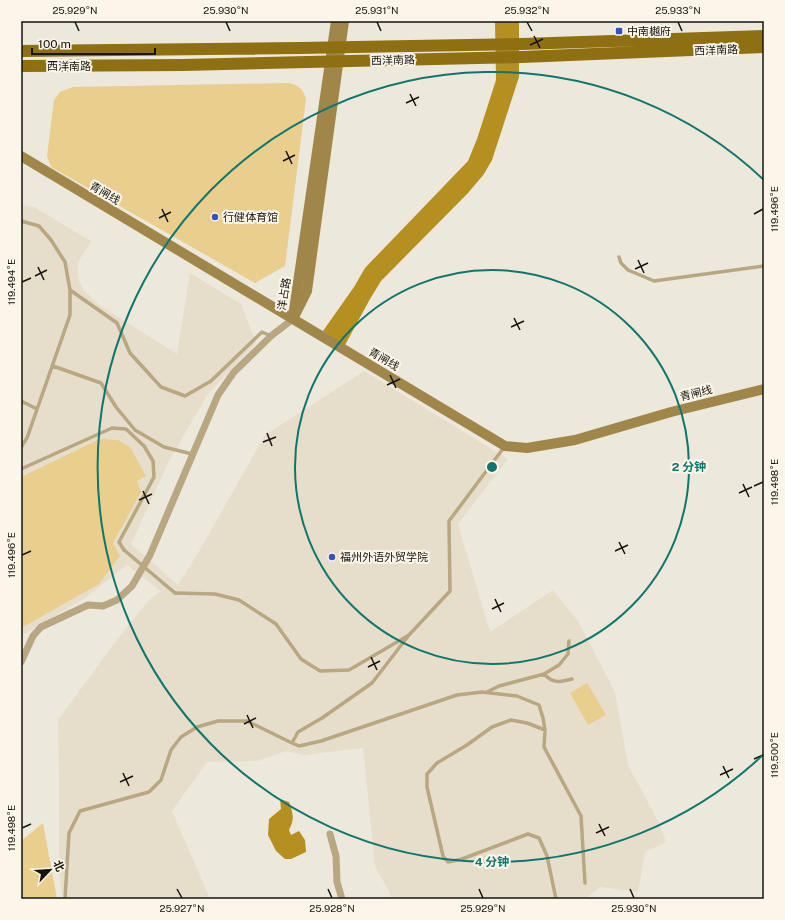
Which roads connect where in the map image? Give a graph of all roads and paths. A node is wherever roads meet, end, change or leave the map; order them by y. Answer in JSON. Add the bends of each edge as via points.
{"nodes":[{"id":1,"x":336,"y":21,"type":"edge"},
{"id":2,"x":344,"y":21,"type":"edge"},
{"id":3,"x":762,"y":41,"type":"edge"},
{"id":4,"x":336,"y":47,"type":"junction"},
{"id":5,"x":21,"y":51,"type":"edge"},
{"id":6,"x":334,"y":61,"type":"junction"},
{"id":7,"x":21,"y":66,"type":"edge"},
{"id":8,"x":21,"y":156,"type":"edge"},
{"id":9,"x":21,"y":221,"type":"edge"},
{"id":10,"x":619,"y":257,"type":"dead end"},
{"id":11,"x":764,"y":266,"type":"edge"},
{"id":12,"x":70,"y":290,"type":"junction"},
{"id":13,"x":293,"y":319,"type":"junction"},
{"id":14,"x":271,"y":336,"type":"junction"},
{"id":15,"x":53,"y":366,"type":"junction"},
{"id":16,"x":764,"y":389,"type":"edge"},
{"id":17,"x":21,"y":401,"type":"edge"},
{"id":18,"x":37,"y":409,"type":"junction"},
{"id":19,"x":505,"y":446,"type":"junction"},
{"id":20,"x":21,"y":447,"type":"edge"},
{"id":21,"x":192,"y":454,"type":"junction"},
{"id":22,"x":21,"y":469,"type":"edge"},
{"id":23,"x":409,"y":635,"type":"junction"},
{"id":24,"x":569,"y":641,"type":"dead end"},
{"id":25,"x":21,"y":662,"type":"edge"},
{"id":26,"x":544,"y":674,"type":"junction"},
{"id":27,"x":572,"y":679,"type":"dead end"},
{"id":28,"x":486,"y":692,"type":"junction"},
{"id":29,"x":545,"y":730,"type":"junction"},
{"id":30,"x":292,"y":743,"type":"junction"},
{"id":31,"x":330,"y":834,"type":"dead end"},
{"id":32,"x":585,"y":883,"type":"dead end"},
{"id":33,"x":65,"y":899,"type":"edge"},
{"id":34,"x":342,"y":899,"type":"edge"},
{"id":35,"x":556,"y":899,"type":"edge"}],
"edges":[{"from":1,"to":4,"type":"main road","name":"洋占路"},
{"from":2,"to":4,"type":"main road","name":"洋占路"},
{"from":3,"to":4,"type":"main road","name":"西洋南路"},
{"from":3,"to":6,"type":"main road","name":"西洋南路","via":[[522,57]]},
{"from":4,"to":5,"type":"main road","name":"西洋南路"},
{"from":4,"to":6,"type":"main road","name":"洋占路"},
{"from":6,"to":7,"type":"main road","name":"西洋南路"},
{"from":6,"to":13,"type":"main road","name":"洋占路"},
{"from":8,"to":13,"type":"main road","name":"青闸线"},
{"from":9,"to":12,"type":"lane","via":[[39,226],[51,240],[64,262]]},
{"from":10,"to":11,"type":"lane","via":[[628,270],[654,281]]},
{"from":12,"to":14,"type":"lane","via":[[116,323],[130,353],[161,387],[185,396],[211,381],[262,332]]},
{"from":12,"to":15,"type":"lane","via":[[70,315]]},
{"from":13,"to":14,"type":"street"},
{"from":13,"to":19,"type":"main road","name":"青闸线"},
{"from":14,"to":21,"type":"street","via":[[234,372],[218,395]]},
{"from":15,"to":18,"type":"lane"},
{"from":15,"to":21,"type":"lane","via":[[101,383],[135,430],[164,447]]},
{"from":16,"to":19,"type":"main road","name":"青闸线","via":[[671,412],[575,440],[527,448]]},
{"from":17,"to":18,"type":"lane"},
{"from":18,"to":20,"type":"lane","via":[[27,438]]},
{"from":19,"to":23,"type":"lane","via":[[449,522],[450,591]]},
{"from":21,"to":25,"type":"street","via":[[150,555],[132,586],[117,600],[103,606],[88,605],[41,627],[33,636]]},
{"from":22,"to":23,"type":"lane","bridge":true,"via":[[112,428],[126,429],[144,446],[153,461],[154,477],[119,542],[124,550],[175,592],[215,594],[239,600],[276,624],[301,659],[320,671],[349,670]]},
{"from":23,"to":30,"type":"lane","via":[[372,683],[298,732]]},
{"from":24,"to":26,"type":"lane","via":[[568,654],[559,665]]},
{"from":26,"to":27,"type":"lane","via":[[558,682]]},
{"from":26,"to":28,"type":"lane"},
{"from":28,"to":29,"type":"lane","via":[[518,696],[539,705]]},
{"from":28,"to":30,"type":"lane","via":[[457,695],[321,741],[299,746]]},
{"from":29,"to":32,"type":"lane","via":[[544,747],[581,816]]},
{"from":29,"to":35,"type":"lane","via":[[511,720],[492,727],[437,763],[427,774],[427,787],[443,856],[448,862],[528,834],[539,838],[547,856]]},
{"from":30,"to":33,"type":"lane","via":[[247,720],[218,721],[181,737],[171,750],[161,780],[149,792],[80,811],[69,833]]},
{"from":31,"to":34,"type":"street"}]}
